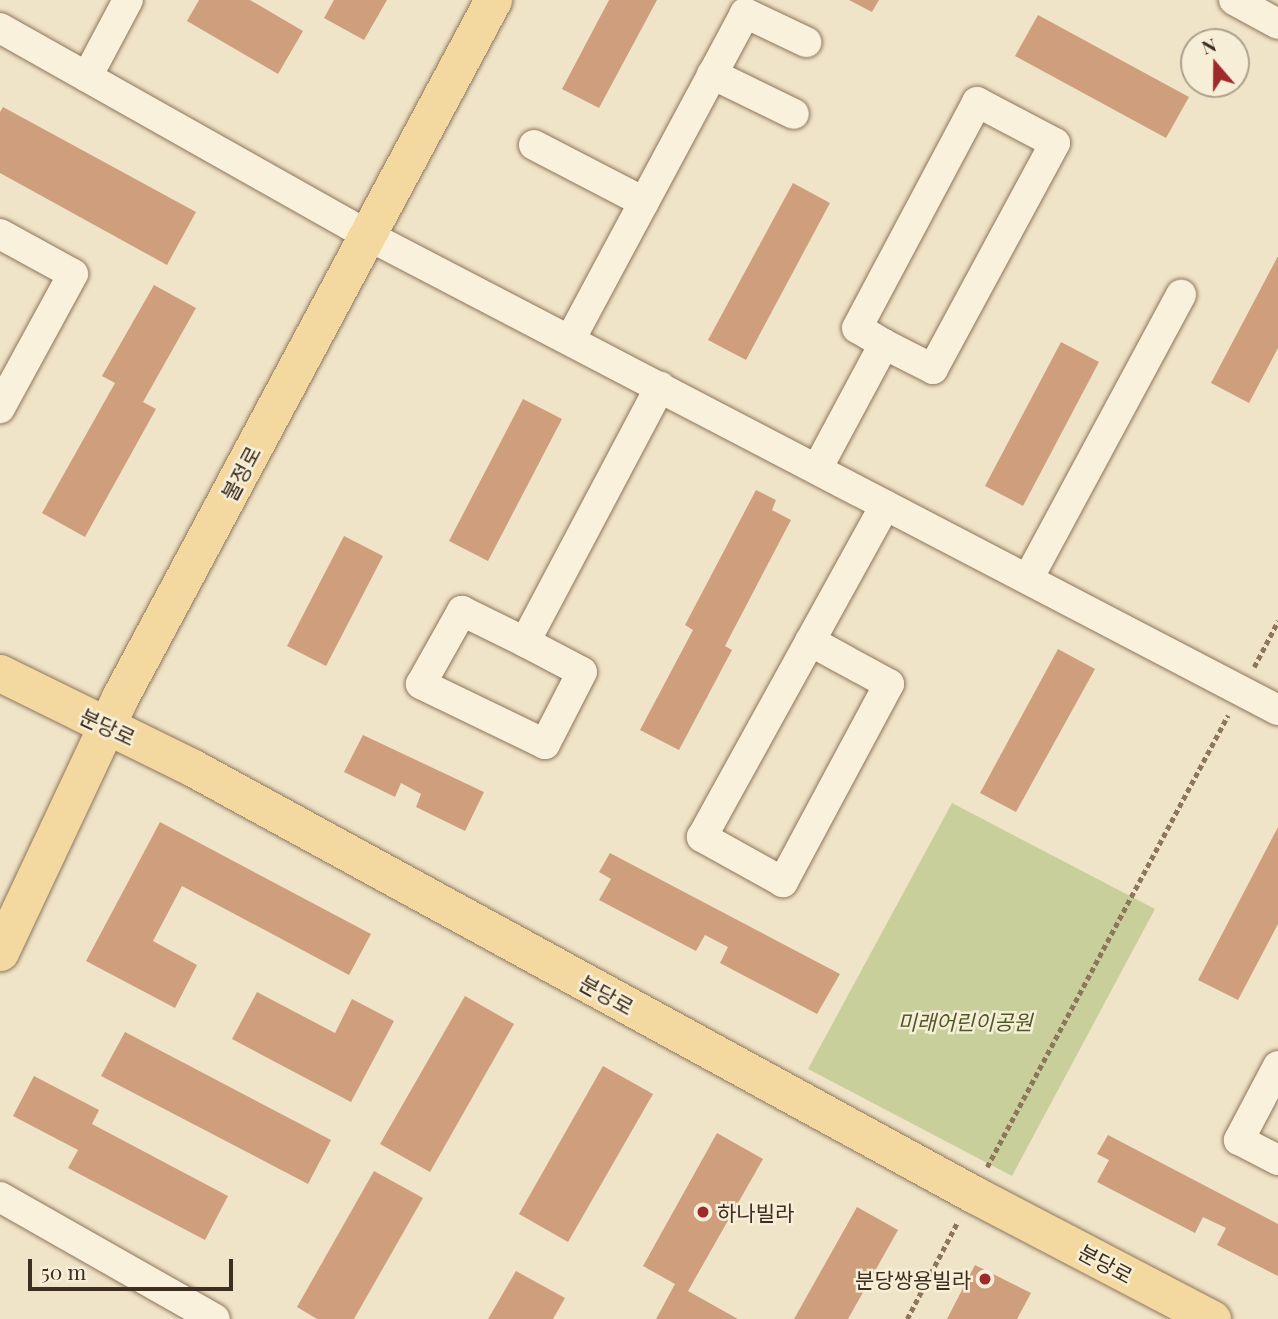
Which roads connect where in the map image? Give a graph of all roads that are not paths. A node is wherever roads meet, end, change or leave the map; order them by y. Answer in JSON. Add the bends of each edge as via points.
{"nodes":[{"id":1,"x":128,"y":0,"type":"edge"},
{"id":2,"x":493,"y":0,"type":"edge"},
{"id":3,"x":1234,"y":0,"type":"edge"},
{"id":4,"x":1278,"y":24,"type":"edge"},
{"id":5,"x":1,"y":30,"type":"edge"},
{"id":6,"x":806,"y":42,"type":"dead end"},
{"id":7,"x":712,"y":74,"type":"junction"},
{"id":8,"x":87,"y":78,"type":"junction"},
{"id":9,"x":794,"y":114,"type":"dead end"},
{"id":10,"x":534,"y":145,"type":"dead end"},
{"id":11,"x":644,"y":202,"type":"junction"},
{"id":12,"x":0,"y":234,"type":"edge"},
{"id":13,"x":367,"y":234,"type":"junction"},
{"id":14,"x":1181,"y":295,"type":"dead end"},
{"id":15,"x":570,"y":340,"type":"junction"},
{"id":16,"x":884,"y":344,"type":"junction"},
{"id":17,"x":660,"y":387,"type":"junction"},
{"id":18,"x":0,"y":408,"type":"edge"},
{"id":19,"x":817,"y":470,"type":"junction"},
{"id":20,"x":885,"y":505,"type":"junction"},
{"id":21,"x":1028,"y":579,"type":"junction"},
{"id":22,"x":810,"y":641,"type":"junction"},
{"id":23,"x":524,"y":642,"type":"junction"},
{"id":24,"x":0,"y":673,"type":"edge"},
{"id":25,"x":1278,"y":710,"type":"edge"},
{"id":26,"x":109,"y":725,"type":"junction"},
{"id":27,"x":0,"y":953,"type":"edge"},
{"id":28,"x":1278,"y":1066,"type":"edge"},
{"id":29,"x":1278,"y":1160,"type":"edge"},
{"id":30,"x":0,"y":1197,"type":"edge"},
{"id":31,"x":166,"y":1308,"type":"edge"},
{"id":32,"x":215,"y":1319,"type":"edge"},
{"id":33,"x":1212,"y":1319,"type":"edge"}],
"edges":[{"from":1,"to":8,"type":"street"},
{"from":2,"to":13,"type":"main road","name":"불정로"},
{"from":3,"to":4,"type":"street"},
{"from":5,"to":8,"type":"street"},
{"from":6,"to":7,"type":"street","via":[[745,13]]},
{"from":7,"to":9,"type":"street"},
{"from":7,"to":11,"type":"street"},
{"from":8,"to":13,"type":"street"},
{"from":10,"to":11,"type":"street"},
{"from":11,"to":15,"type":"street"},
{"from":12,"to":18,"type":"street","via":[[73,274]]},
{"from":13,"to":15,"type":"street"},
{"from":13,"to":26,"type":"main road","name":"불정로"},
{"from":14,"to":21,"type":"street"},
{"from":15,"to":17,"type":"street"},
{"from":16,"to":16,"type":"street","via":[[857,328],[977,102],[1055,143],[933,369]]},
{"from":16,"to":19,"type":"street"},
{"from":17,"to":19,"type":"street"},
{"from":17,"to":23,"type":"street"},
{"from":19,"to":20,"type":"street"},
{"from":20,"to":21,"type":"street"},
{"from":20,"to":22,"type":"street"},
{"from":21,"to":25,"type":"street"},
{"from":22,"to":22,"type":"street","via":[[702,837],[783,882],[889,684]]},
{"from":23,"to":23,"type":"street","via":[[462,611],[421,684],[545,744],[582,673]]},
{"from":24,"to":26,"type":"main road","name":"분당로"},
{"from":26,"to":27,"type":"main road","name":"불정로"},
{"from":26,"to":33,"type":"main road","name":"분당로"},
{"from":28,"to":29,"type":"street","via":[[1239,1140]]},
{"from":30,"to":31,"type":"street"},
{"from":31,"to":32,"type":"street"}]}
